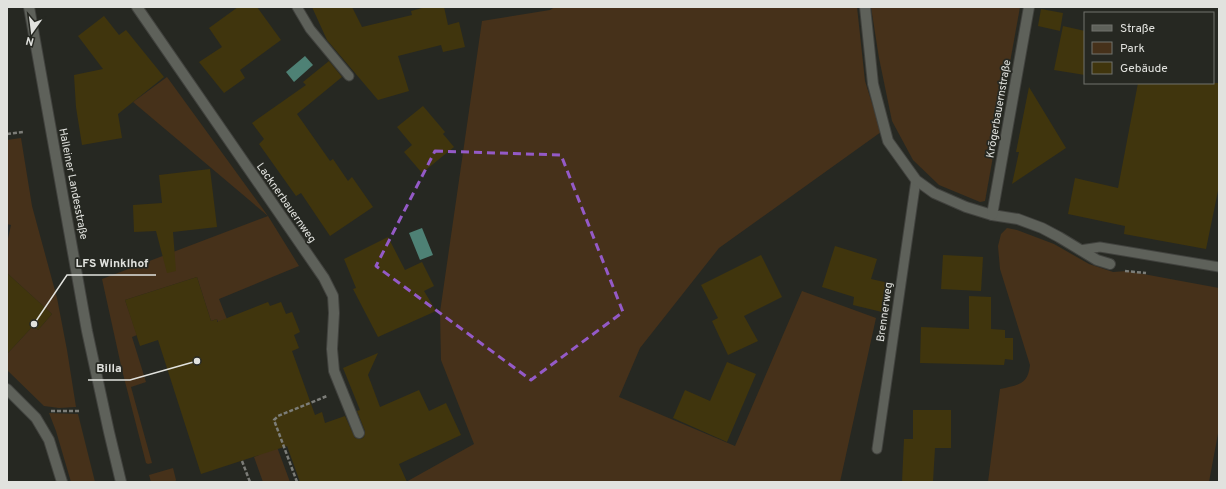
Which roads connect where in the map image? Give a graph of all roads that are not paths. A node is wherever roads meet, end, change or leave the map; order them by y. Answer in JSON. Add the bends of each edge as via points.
{"nodes":[{"id":1,"x":29,"y":7,"type":"edge"},
{"id":2,"x":137,"y":7,"type":"edge"},
{"id":3,"x":297,"y":7,"type":"edge"},
{"id":4,"x":864,"y":7,"type":"edge"},
{"id":5,"x":1029,"y":7,"type":"edge"},
{"id":6,"x":349,"y":76,"type":"dead end"},
{"id":7,"x":916,"y":180,"type":"junction"},
{"id":8,"x":992,"y":215,"type":"junction"},
{"id":9,"x":1080,"y":250,"type":"junction"},
{"id":10,"x":1110,"y":264,"type":"dead end"},
{"id":11,"x":1219,"y":267,"type":"edge"},
{"id":12,"x":7,"y":389,"type":"edge"},
{"id":13,"x":359,"y":433,"type":"dead end"},
{"id":14,"x":877,"y":448,"type":"dead end"},
{"id":15,"x":62,"y":482,"type":"edge"},
{"id":16,"x":121,"y":482,"type":"edge"}],
"edges":[{"from":1,"to":16,"type":"street","name":"Halleiner Landesstraße","via":[[87,331]]},
{"from":2,"to":13,"type":"street","name":"Lacknerbauernweg","via":[[324,278],[333,296],[334,371]]},
{"from":3,"to":6,"type":"lane","via":[[310,29]]},
{"from":4,"to":7,"type":"street","via":[[873,84],[888,141]]},
{"from":5,"to":8,"type":"street","name":"Krögerbauernstraße"},
{"from":7,"to":8,"type":"street","via":[[934,193]]},
{"from":7,"to":14,"type":"lane","name":"Brennerweg"},
{"from":8,"to":9,"type":"street","via":[[1018,219],[1042,228]]},
{"from":9,"to":10,"type":"street"},
{"from":9,"to":11,"type":"lane","via":[[1100,247]]},
{"from":12,"to":15,"type":"street","via":[[36,418],[49,440]]}]}
